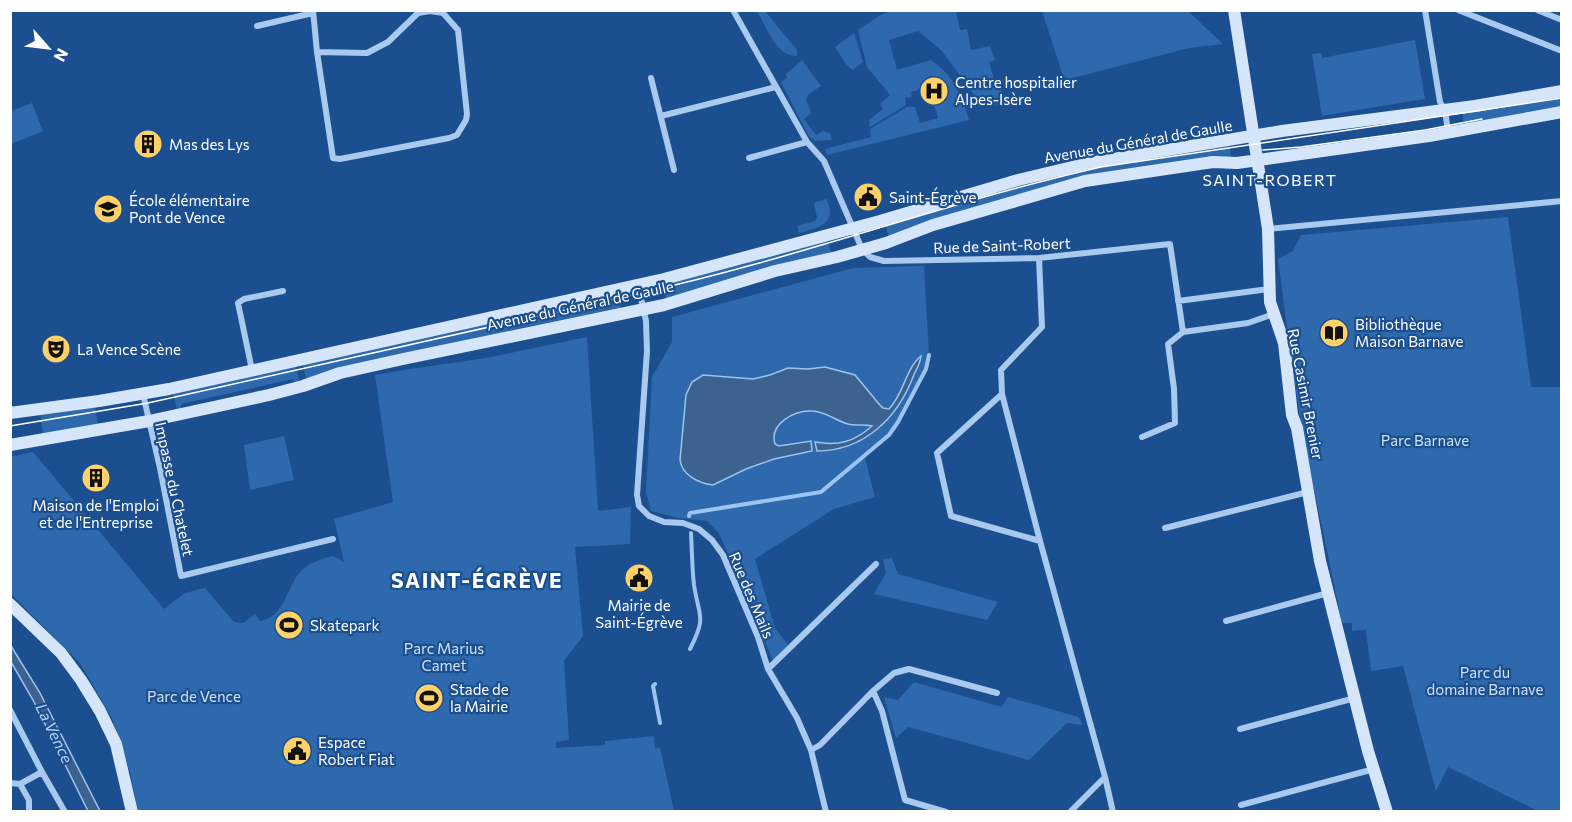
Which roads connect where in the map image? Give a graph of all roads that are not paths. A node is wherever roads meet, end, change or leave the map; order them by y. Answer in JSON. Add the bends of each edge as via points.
{"nodes":[{"id":1,"x":733,"y":10,"type":"edge"},
{"id":2,"x":1234,"y":10,"type":"edge"},
{"id":3,"x":1425,"y":10,"type":"edge"},
{"id":4,"x":1458,"y":10,"type":"edge"},
{"id":5,"x":1537,"y":10,"type":"edge"},
{"id":6,"x":313,"y":12,"type":"edge"},
{"id":7,"x":1562,"y":20,"type":"edge"},
{"id":8,"x":257,"y":26,"type":"dead end"},
{"id":9,"x":1562,"y":51,"type":"edge"},
{"id":10,"x":317,"y":52,"type":"junction"},
{"id":11,"x":651,"y":78,"type":"dead end"},
{"id":12,"x":776,"y":87,"type":"junction"},
{"id":13,"x":1562,"y":91,"type":"edge"},
{"id":14,"x":1445,"y":110,"type":"junction"},
{"id":15,"x":1562,"y":112,"type":"edge"},
{"id":16,"x":661,"y":116,"type":"junction"},
{"id":17,"x":1448,"y":132,"type":"junction"},
{"id":18,"x":1254,"y":135,"type":"junction"},
{"id":19,"x":807,"y":142,"type":"junction"},
{"id":20,"x":749,"y":158,"type":"dead end"},
{"id":21,"x":1257,"y":160,"type":"junction"},
{"id":22,"x":674,"y":170,"type":"dead end"},
{"id":23,"x":1562,"y":201,"type":"edge"},
{"id":24,"x":852,"y":228,"type":"junction"},
{"id":25,"x":1268,"y":230,"type":"junction"},
{"id":26,"x":862,"y":249,"type":"junction"},
{"id":27,"x":1039,"y":258,"type":"junction"},
{"id":28,"x":637,"y":284,"type":"junction"},
{"id":29,"x":1269,"y":289,"type":"junction"},
{"id":30,"x":283,"y":291,"type":"dead end"},
{"id":31,"x":1178,"y":301,"type":"junction"},
{"id":32,"x":643,"y":309,"type":"junction"},
{"id":33,"x":1274,"y":314,"type":"junction"},
{"id":34,"x":1183,"y":332,"type":"junction"},
{"id":35,"x":252,"y":371,"type":"junction"},
{"id":36,"x":143,"y":394,"type":"junction"},
{"id":37,"x":1002,"y":394,"type":"junction"},
{"id":38,"x":10,"y":413,"type":"edge"},
{"id":39,"x":149,"y":421,"type":"junction"},
{"id":40,"x":1142,"y":437,"type":"dead end"},
{"id":41,"x":10,"y":445,"type":"edge"},
{"id":42,"x":1308,"y":492,"type":"junction"},
{"id":43,"x":1165,"y":528,"type":"dead end"},
{"id":44,"x":333,"y":539,"type":"dead end"},
{"id":45,"x":1040,"y":541,"type":"junction"},
{"id":46,"x":876,"y":564,"type":"dead end"},
{"id":47,"x":1328,"y":593,"type":"junction"},
{"id":48,"x":10,"y":604,"type":"edge"},
{"id":49,"x":1226,"y":621,"type":"dead end"},
{"id":50,"x":768,"y":669,"type":"junction"},
{"id":51,"x":873,"y":691,"type":"junction"},
{"id":52,"x":997,"y":693,"type":"dead end"},
{"id":53,"x":1355,"y":698,"type":"junction"},
{"id":54,"x":10,"y":710,"type":"edge"},
{"id":55,"x":1240,"y":729,"type":"dead end"},
{"id":56,"x":811,"y":750,"type":"junction"},
{"id":57,"x":1374,"y":769,"type":"junction"},
{"id":58,"x":42,"y":772,"type":"junction"},
{"id":59,"x":1105,"y":777,"type":"junction"},
{"id":60,"x":10,"y":783,"type":"edge"},
{"id":61,"x":20,"y":784,"type":"junction"},
{"id":62,"x":1241,"y":805,"type":"dead end"},
{"id":63,"x":29,"y":812,"type":"edge"},
{"id":64,"x":65,"y":812,"type":"edge"},
{"id":65,"x":132,"y":812,"type":"edge"},
{"id":66,"x":826,"y":812,"type":"edge"},
{"id":67,"x":946,"y":812,"type":"edge"},
{"id":68,"x":1070,"y":812,"type":"edge"},
{"id":69,"x":1113,"y":812,"type":"edge"},
{"id":70,"x":1388,"y":812,"type":"edge"}],
"edges":[{"from":1,"to":12,"type":"street"},
{"from":2,"to":18,"type":"main road"},
{"from":3,"to":14,"type":"street","via":[[1440,102]]},
{"from":4,"to":9,"type":"street"},
{"from":5,"to":7,"type":"street"},
{"from":6,"to":8,"type":"street"},
{"from":6,"to":10,"type":"street"},
{"from":10,"to":10,"type":"street","via":[[367,53],[388,42],[418,13],[443,13],[458,30],[466,120],[457,135],[449,138],[333,158]]},
{"from":11,"to":16,"type":"street"},
{"from":12,"to":16,"type":"street"},
{"from":12,"to":19,"type":"street"},
{"from":13,"to":14,"type":"main road","name":"Avenue du Général de Gaulle"},
{"from":14,"to":17,"type":"street"},
{"from":14,"to":18,"type":"main road","name":"Avenue du Général de Gaulle"},
{"from":15,"to":17,"type":"main road","name":"Avenue du Général de Gaulle"},
{"from":16,"to":22,"type":"street"},
{"from":17,"to":21,"type":"main road","name":"Avenue du Général de Gaulle"},
{"from":18,"to":21,"type":"main road","name":"Avenue du Général de Gaulle"},
{"from":18,"to":24,"type":"main road","name":"Avenue du Général de Gaulle","via":[[1058,170]]},
{"from":19,"to":20,"type":"street"},
{"from":19,"to":24,"type":"street","via":[[824,161]]},
{"from":21,"to":25,"type":"main road","name":"Rue Casimir Brenier"},
{"from":21,"to":26,"type":"main road","name":"Avenue du Général de Gaulle","via":[[1196,164],[1084,181]]},
{"from":23,"to":25,"type":"street"},
{"from":24,"to":26,"type":"street"},
{"from":24,"to":28,"type":"main road","name":"Avenue du Général de Gaulle"},
{"from":25,"to":29,"type":"main road","name":"Rue Casimir Brenier"},
{"from":26,"to":27,"type":"street","name":"Rue de Saint-Robert","via":[[870,257],[884,261]]},
{"from":26,"to":32,"type":"main road","name":"Avenue du Général de Gaulle"},
{"from":27,"to":31,"type":"street","name":"Rue de Saint-Robert","via":[[1170,244]]},
{"from":27,"to":37,"type":"street","via":[[1042,327],[1001,370]]},
{"from":28,"to":32,"type":"street","name":"Rue des Mails"},
{"from":28,"to":35,"type":"main road","name":"Avenue du Général de Gaulle"},
{"from":29,"to":31,"type":"street"},
{"from":29,"to":33,"type":"main road","name":"Rue Casimir Brenier"},
{"from":30,"to":35,"type":"street","via":[[238,303]]},
{"from":31,"to":34,"type":"street"},
{"from":32,"to":39,"type":"main road","name":"Avenue du Général de Gaulle","via":[[382,363],[269,395]]},
{"from":32,"to":50,"type":"street","name":"Rue des Mails","via":[[647,351],[639,506],[664,522],[699,529],[718,547]]},
{"from":33,"to":34,"type":"street","via":[[1248,323]]},
{"from":33,"to":42,"type":"main road","name":"Rue Casimir Brenier","via":[[1284,343],[1292,415]]},
{"from":34,"to":40,"type":"street","via":[[1168,344],[1175,423]]},
{"from":35,"to":36,"type":"main road","name":"Avenue du Général de Gaulle"},
{"from":36,"to":38,"type":"main road","name":"Avenue du Général de Gaulle"},
{"from":36,"to":39,"type":"street","name":"Impasse du Chatelet"},
{"from":37,"to":45,"type":"street"},
{"from":37,"to":45,"type":"street","via":[[937,453],[951,516]]},
{"from":39,"to":41,"type":"main road","name":"Avenue du Général de Gaulle"},
{"from":39,"to":44,"type":"street","name":"Impasse du Chatelet","via":[[181,576]]},
{"from":42,"to":43,"type":"street"},
{"from":42,"to":47,"type":"main road","name":"Rue Casimir Brenier"},
{"from":45,"to":59,"type":"street"},
{"from":46,"to":50,"type":"street"},
{"from":47,"to":49,"type":"street"},
{"from":47,"to":53,"type":"main road","name":"Rue Casimir Brenier"},
{"from":48,"to":65,"type":"main road","via":[[61,653],[100,711],[116,744]]},
{"from":50,"to":56,"type":"street","name":"Rue des Mails"},
{"from":51,"to":52,"type":"street","via":[[894,673],[909,669]]},
{"from":51,"to":56,"type":"street","via":[[820,746]]},
{"from":51,"to":67,"type":"street","via":[[882,711],[905,800]]},
{"from":53,"to":55,"type":"street"},
{"from":53,"to":57,"type":"main road","name":"Rue Casimir Brenier"},
{"from":54,"to":58,"type":"street"},
{"from":56,"to":66,"type":"street","name":"Rue des Mails"},
{"from":57,"to":62,"type":"street"},
{"from":57,"to":70,"type":"main road","name":"Rue Casimir Brenier"},
{"from":58,"to":61,"type":"street"},
{"from":58,"to":64,"type":"street"},
{"from":59,"to":68,"type":"street"},
{"from":59,"to":69,"type":"street"},
{"from":60,"to":61,"type":"street"},
{"from":61,"to":63,"type":"street","via":[[29,800]]}]}
